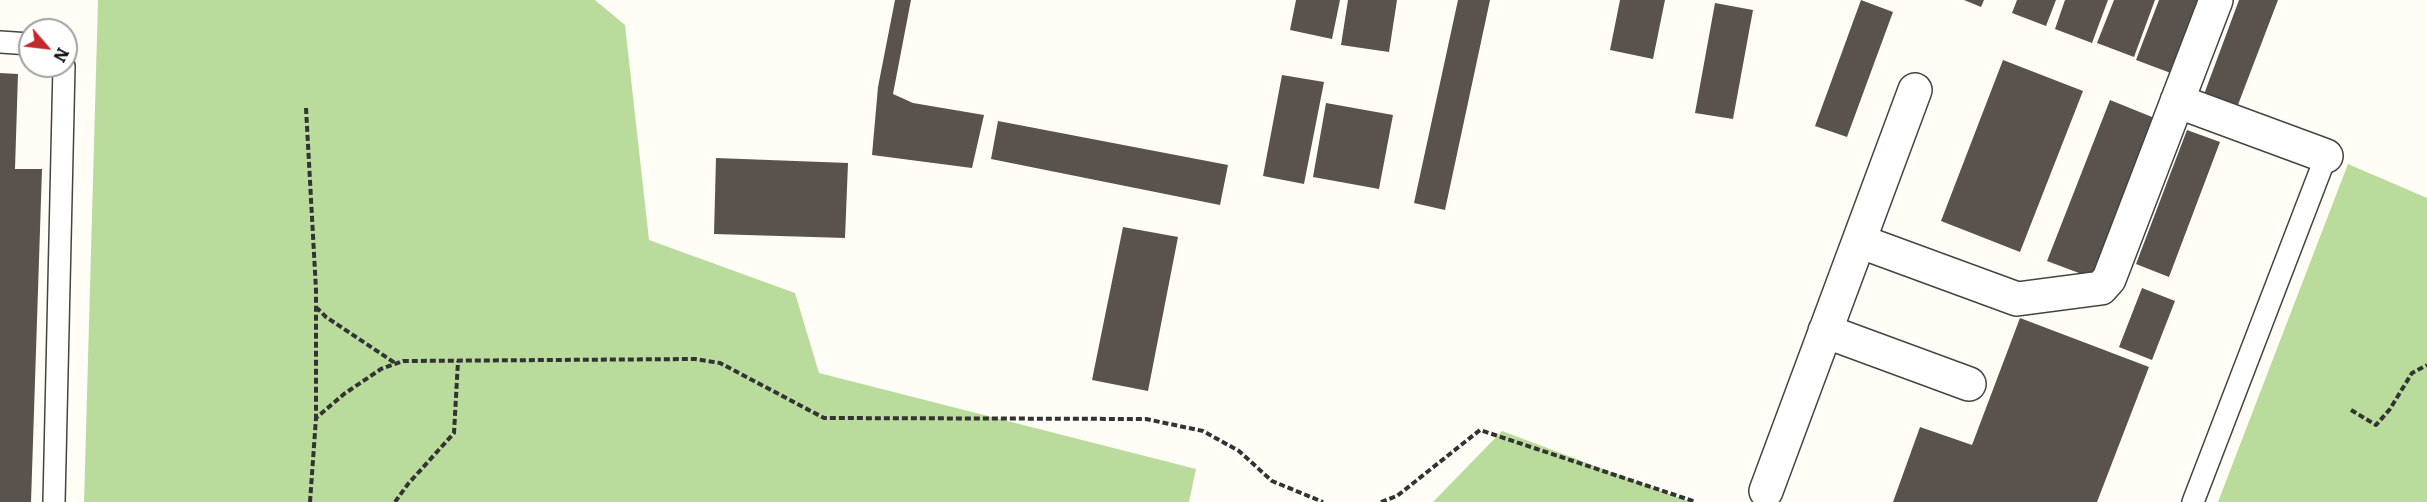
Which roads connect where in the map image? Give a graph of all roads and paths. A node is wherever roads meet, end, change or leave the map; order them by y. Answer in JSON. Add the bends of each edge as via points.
{"nodes":[{"id":1,"x":2216,"y":0,"type":"edge"},
{"id":2,"x":0,"y":42,"type":"edge"},
{"id":3,"x":18,"y":43,"type":"edge"},
{"id":4,"x":64,"y":78,"type":"edge"},
{"id":5,"x":1915,"y":90,"type":"dead end"},
{"id":6,"x":2177,"y":101,"type":"junction"},
{"id":7,"x":306,"y":108,"type":"dead end"},
{"id":8,"x":2326,"y":156,"type":"joint"},
{"id":9,"x":1859,"y":241,"type":"junction"},
{"id":10,"x":316,"y":307,"type":"junction"},
{"id":11,"x":1825,"y":331,"type":"junction"},
{"id":12,"x":458,"y":361,"type":"junction"},
{"id":13,"x":396,"y":364,"type":"junction"},
{"id":14,"x":2427,"y":365,"type":"edge"},
{"id":15,"x":1969,"y":384,"type":"dead end"},
{"id":16,"x":2351,"y":410,"type":"dead end"},
{"id":17,"x":315,"y":418,"type":"junction"},
{"id":18,"x":1766,"y":491,"type":"dead end"},
{"id":19,"x":54,"y":502,"type":"edge"},
{"id":20,"x":310,"y":502,"type":"edge"},
{"id":21,"x":395,"y":502,"type":"edge"},
{"id":22,"x":1323,"y":502,"type":"edge"},
{"id":23,"x":1381,"y":502,"type":"edge"},
{"id":24,"x":1696,"y":502,"type":"edge"},
{"id":25,"x":2193,"y":502,"type":"edge"}],
"edges":[{"from":1,"to":6,"type":"street"},
{"from":2,"to":3,"type":"lane"},
{"from":4,"to":19,"type":"lane"},
{"from":5,"to":9,"type":"street"},
{"from":6,"to":8,"type":"street"},
{"from":6,"to":9,"type":"street","via":[[2109,279],[2101,288],[2017,299]]},
{"from":7,"to":10,"type":"path"},
{"from":8,"to":25,"type":"lane"},
{"from":9,"to":11,"type":"street"},
{"from":10,"to":13,"type":"path"},
{"from":10,"to":17,"type":"path"},
{"from":11,"to":15,"type":"street"},
{"from":11,"to":18,"type":"street"},
{"from":12,"to":13,"type":"path"},
{"from":12,"to":21,"type":"path","via":[[454,433]]},
{"from":12,"to":22,"type":"path","via":[[695,359],[720,363],[824,418],[1146,419],[1203,432],[1239,451],[1272,481]]},
{"from":13,"to":17,"type":"path","via":[[381,369]]},
{"from":14,"to":16,"type":"path","via":[[2412,374],[2376,425]]},
{"from":17,"to":20,"type":"path"},
{"from":23,"to":24,"type":"path","via":[[1397,496],[1480,430]]}]}
